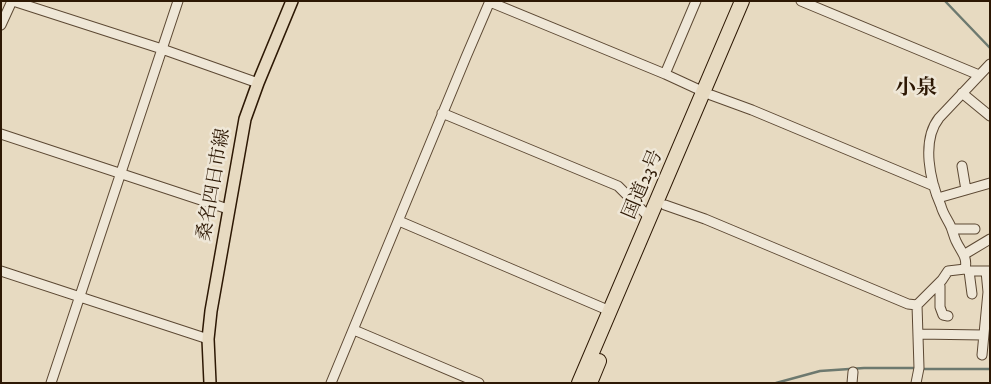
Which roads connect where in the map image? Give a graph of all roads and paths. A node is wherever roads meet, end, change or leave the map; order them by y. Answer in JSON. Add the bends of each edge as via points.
{"nodes":[{"id":1,"x":12,"y":1,"type":"edge"},
{"id":2,"x":178,"y":1,"type":"edge"},
{"id":3,"x":292,"y":1,"type":"edge"},
{"id":4,"x":490,"y":1,"type":"edge"},
{"id":5,"x":696,"y":1,"type":"edge"},
{"id":6,"x":742,"y":1,"type":"edge"},
{"id":7,"x":752,"y":1,"type":"edge"},
{"id":8,"x":801,"y":1,"type":"edge"},
{"id":9,"x":1,"y":24,"type":"edge"},
{"id":10,"x":162,"y":49,"type":"junction"},
{"id":11,"x":990,"y":64,"type":"edge"},
{"id":12,"x":665,"y":74,"type":"junction"},
{"id":13,"x":979,"y":75,"type":"junction"},
{"id":14,"x":258,"y":83,"type":"junction"},
{"id":15,"x":707,"y":93,"type":"junction"},
{"id":16,"x":962,"y":93,"type":"junction"},
{"id":17,"x":442,"y":113,"type":"junction"},
{"id":18,"x":990,"y":116,"type":"edge"},
{"id":19,"x":1,"y":134,"type":"edge"},
{"id":20,"x":962,"y":166,"type":"dead end"},
{"id":21,"x":121,"y":173,"type":"junction"},
{"id":22,"x":990,"y":183,"type":"edge"},
{"id":23,"x":934,"y":186,"type":"junction"},
{"id":24,"x":966,"y":190,"type":"junction"},
{"id":25,"x":938,"y":198,"type":"junction"},
{"id":26,"x":665,"y":205,"type":"junction"},
{"id":27,"x":228,"y":209,"type":"junction"},
{"id":28,"x":650,"y":218,"type":"junction"},
{"id":29,"x":399,"y":221,"type":"junction"},
{"id":30,"x":952,"y":229,"type":"junction"},
{"id":31,"x":975,"y":229,"type":"dead end"},
{"id":32,"x":990,"y":239,"type":"edge"},
{"id":33,"x":965,"y":254,"type":"junction"},
{"id":34,"x":967,"y":270,"type":"junction"},
{"id":35,"x":1,"y":271,"type":"edge"},
{"id":36,"x":988,"y":271,"type":"edge"},
{"id":37,"x":938,"y":284,"type":"junction"},
{"id":38,"x":972,"y":294,"type":"dead end"},
{"id":39,"x":80,"y":297,"type":"junction"},
{"id":40,"x":917,"y":305,"type":"junction"},
{"id":41,"x":610,"y":311,"type":"junction"},
{"id":42,"x":948,"y":316,"type":"dead end"},
{"id":43,"x":354,"y":330,"type":"junction"},
{"id":44,"x":918,"y":334,"type":"junction"},
{"id":45,"x":983,"y":335,"type":"junction"},
{"id":46,"x":208,"y":339,"type":"junction"},
{"id":47,"x":982,"y":355,"type":"dead end"},
{"id":48,"x":853,"y":372,"type":"dead end"},
{"id":49,"x":51,"y":383,"type":"edge"},
{"id":50,"x":210,"y":383,"type":"edge"},
{"id":51,"x":331,"y":383,"type":"edge"},
{"id":52,"x":479,"y":383,"type":"edge"},
{"id":53,"x":579,"y":383,"type":"edge"},
{"id":54,"x":590,"y":383,"type":"edge"},
{"id":55,"x":852,"y":383,"type":"edge"},
{"id":56,"x":916,"y":383,"type":"edge"}],
"edges":[{"from":1,"to":9,"type":"street"},
{"from":1,"to":10,"type":"street"},
{"from":2,"to":10,"type":"street"},
{"from":3,"to":14,"type":"main road","name":"桑名四日市線"},
{"from":4,"to":12,"type":"street"},
{"from":4,"to":17,"type":"street"},
{"from":5,"to":12,"type":"street"},
{"from":6,"to":15,"type":"highway","name":"国道23号"},
{"from":7,"to":15,"type":"highway","name":"国道23号"},
{"from":8,"to":13,"type":"street"},
{"from":10,"to":14,"type":"street"},
{"from":10,"to":21,"type":"street"},
{"from":11,"to":13,"type":"street"},
{"from":12,"to":15,"type":"street"},
{"from":13,"to":16,"type":"street"},
{"from":14,"to":27,"type":"main road","name":"桑名四日市線","via":[[245,119]]},
{"from":15,"to":23,"type":"street"},
{"from":15,"to":26,"type":"highway","name":"国道23号"},
{"from":15,"to":28,"type":"highway","name":"国道23号"},
{"from":16,"to":18,"type":"street"},
{"from":16,"to":23,"type":"street","via":[[934,124],[931,132],[930,161]]},
{"from":17,"to":28,"type":"street","via":[[618,186]]},
{"from":17,"to":29,"type":"street"},
{"from":19,"to":21,"type":"street"},
{"from":20,"to":24,"type":"street"},
{"from":21,"to":27,"type":"street"},
{"from":21,"to":39,"type":"street"},
{"from":22,"to":24,"type":"street"},
{"from":23,"to":25,"type":"street"},
{"from":24,"to":25,"type":"street"},
{"from":25,"to":30,"type":"street"},
{"from":26,"to":40,"type":"street"},
{"from":26,"to":54,"type":"highway","name":"国道23号"},
{"from":27,"to":46,"type":"main road","name":"桑名四日市線"},
{"from":28,"to":41,"type":"highway","name":"国道23号"},
{"from":29,"to":41,"type":"street"},
{"from":29,"to":43,"type":"street"},
{"from":30,"to":31,"type":"street"},
{"from":30,"to":33,"type":"street"},
{"from":32,"to":33,"type":"street"},
{"from":33,"to":34,"type":"street"},
{"from":34,"to":36,"type":"street"},
{"from":34,"to":37,"type":"street","via":[[948,270]]},
{"from":34,"to":38,"type":"street"},
{"from":35,"to":39,"type":"street"},
{"from":36,"to":45,"type":"street"},
{"from":37,"to":40,"type":"street"},
{"from":37,"to":42,"type":"street","via":[[940,308],[943,315]]},
{"from":39,"to":46,"type":"street"},
{"from":39,"to":49,"type":"street"},
{"from":40,"to":44,"type":"street"},
{"from":41,"to":53,"type":"highway","name":"国道23号"},
{"from":43,"to":51,"type":"street"},
{"from":43,"to":52,"type":"street"},
{"from":44,"to":45,"type":"street"},
{"from":44,"to":56,"type":"street"},
{"from":45,"to":47,"type":"street"},
{"from":46,"to":50,"type":"main road","name":"桑名四日市線"},
{"from":48,"to":55,"type":"street"}]}
